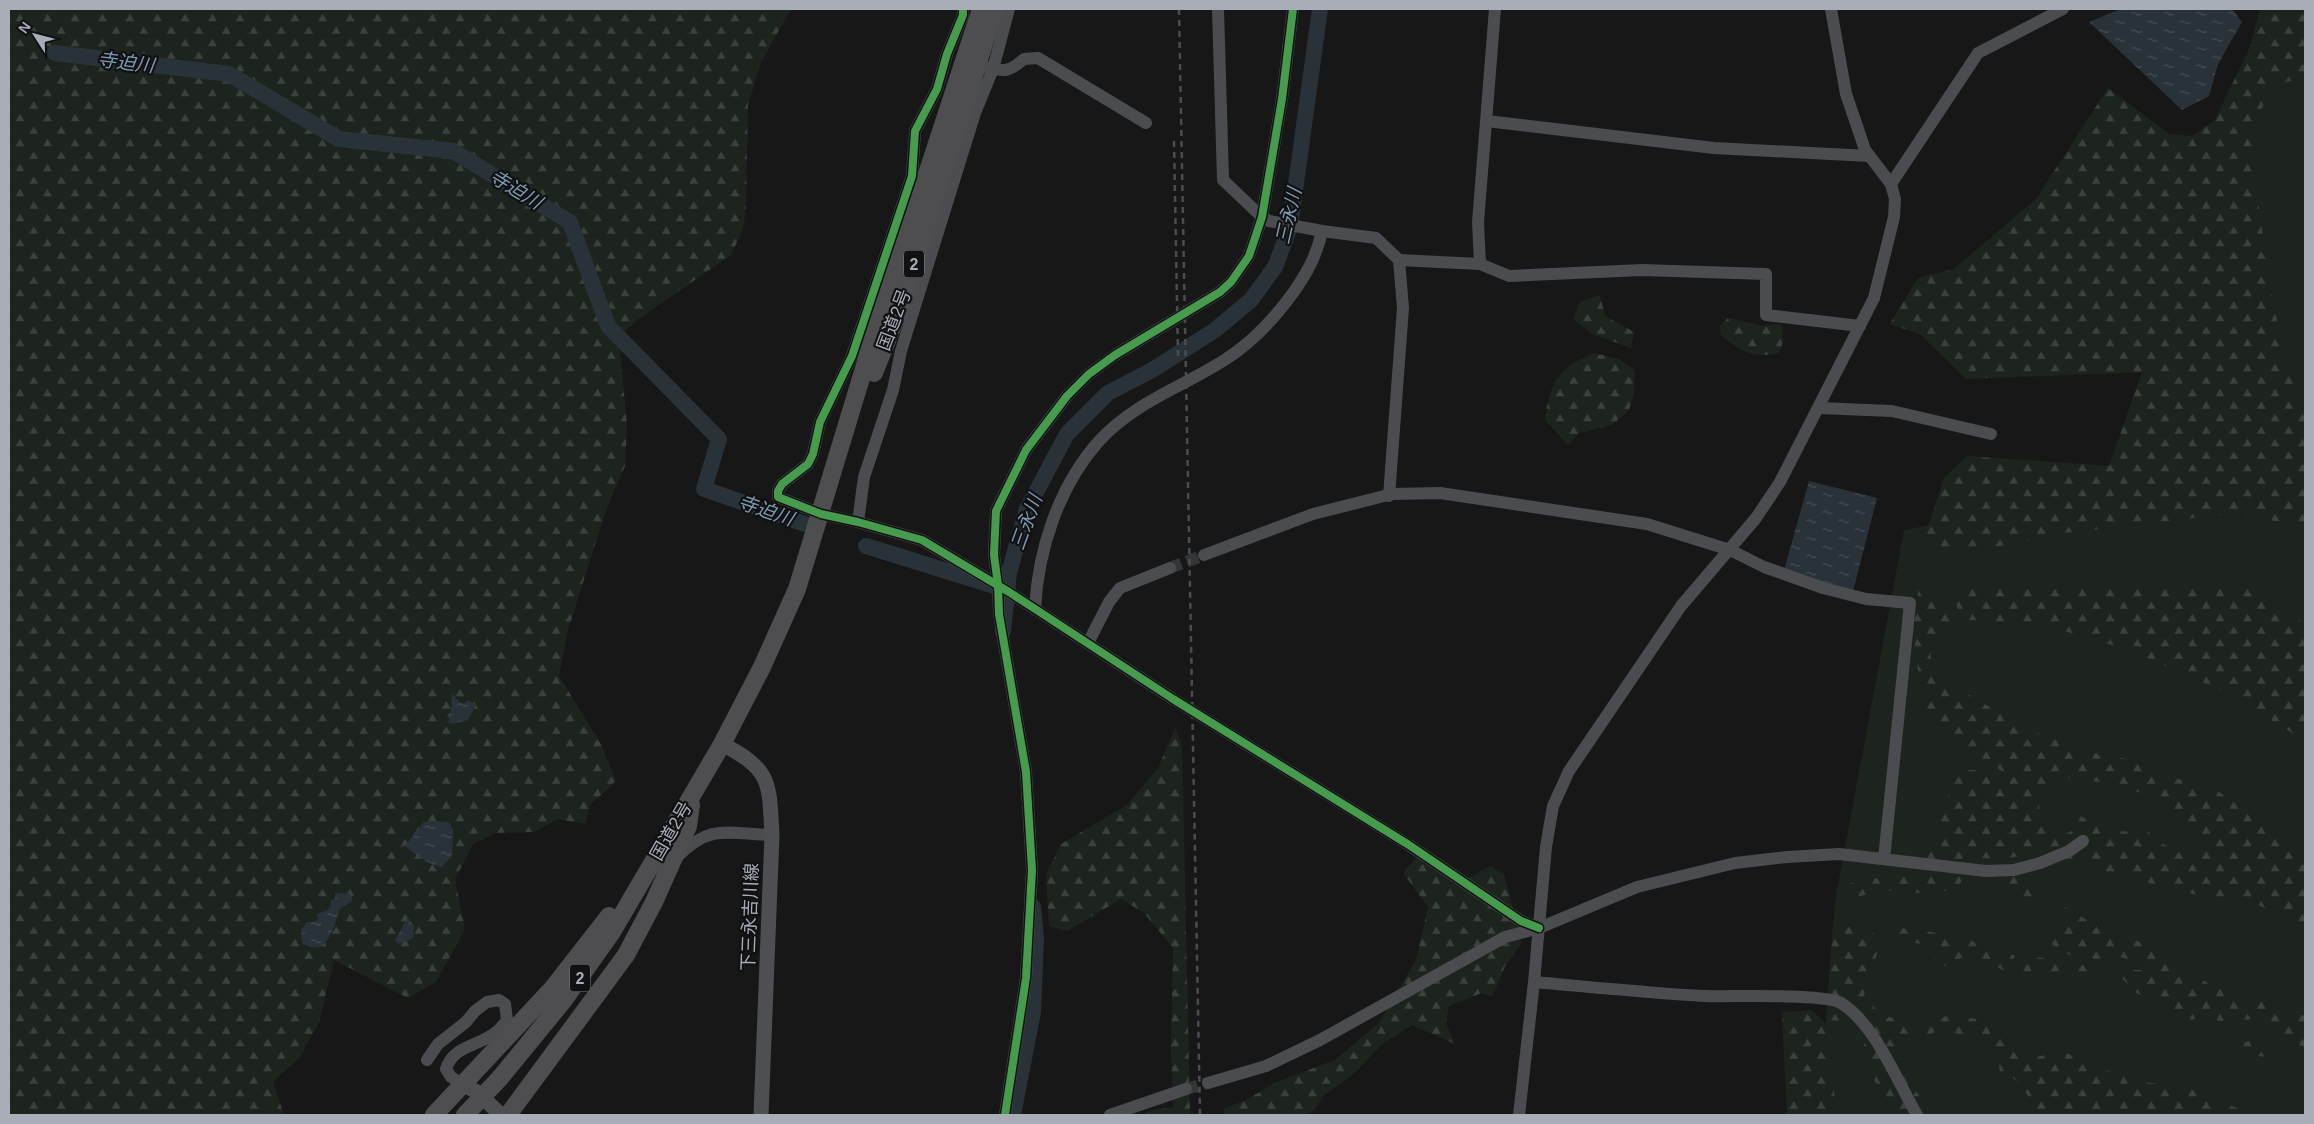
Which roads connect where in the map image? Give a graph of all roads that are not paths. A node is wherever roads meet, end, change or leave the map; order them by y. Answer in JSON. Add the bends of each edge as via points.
{"nodes":[{"id":1,"x":963,"y":9,"type":"edge"},
{"id":2,"x":981,"y":9,"type":"edge"},
{"id":3,"x":995,"y":9,"type":"edge"},
{"id":4,"x":1009,"y":9,"type":"edge"},
{"id":5,"x":1218,"y":9,"type":"edge"},
{"id":6,"x":1292,"y":9,"type":"edge"},
{"id":7,"x":1495,"y":9,"type":"edge"},
{"id":8,"x":1831,"y":9,"type":"edge"},
{"id":9,"x":2063,"y":9,"type":"edge"},
{"id":10,"x":988,"y":68,"type":"junction"},
{"id":11,"x":1487,"y":121,"type":"junction"},
{"id":12,"x":1146,"y":123,"type":"dead end"},
{"id":13,"x":1869,"y":156,"type":"junction"},
{"id":14,"x":1891,"y":184,"type":"junction"},
{"id":15,"x":1265,"y":219,"type":"junction"},
{"id":16,"x":1318,"y":231,"type":"junction"},
{"id":17,"x":1399,"y":260,"type":"junction"},
{"id":18,"x":1480,"y":264,"type":"junction"},
{"id":19,"x":1860,"y":326,"type":"junction"},
{"id":20,"x":1819,"y":408,"type":"junction"},
{"id":21,"x":1991,"y":434,"type":"dead end"},
{"id":22,"x":1390,"y":496,"type":"junction"},
{"id":23,"x":821,"y":514,"type":"junction"},
{"id":24,"x":858,"y":522,"type":"junction"},
{"id":25,"x":1730,"y":550,"type":"junction"},
{"id":26,"x":1204,"y":555,"type":"tunnel mouth"},
{"id":27,"x":1170,"y":568,"type":"tunnel mouth"},
{"id":28,"x":998,"y":586,"type":"junction"},
{"id":29,"x":1035,"y":609,"type":"junction"},
{"id":30,"x":1088,"y":643,"type":"junction"},
{"id":31,"x":722,"y":744,"type":"junction"},
{"id":32,"x":693,"y":794,"type":"junction"},
{"id":33,"x":772,"y":835,"type":"junction"},
{"id":34,"x":2083,"y":841,"type":"dead end"},
{"id":35,"x":1884,"y":859,"type":"junction"},
{"id":36,"x":672,"y":861,"type":"junction"},
{"id":37,"x":648,"y":870,"type":"junction"},
{"id":38,"x":1539,"y":928,"type":"junction"},
{"id":39,"x":1534,"y":982,"type":"junction"},
{"id":40,"x":427,"y":1060,"type":"dead end"},
{"id":41,"x":1208,"y":1083,"type":"tunnel mouth"},
{"id":42,"x":464,"y":1085,"type":"junction"},
{"id":43,"x":1186,"y":1089,"type":"tunnel mouth"},
{"id":44,"x":434,"y":1115,"type":"edge"},
{"id":45,"x":465,"y":1115,"type":"edge"},
{"id":46,"x":487,"y":1115,"type":"edge"},
{"id":47,"x":501,"y":1115,"type":"edge"},
{"id":48,"x":508,"y":1115,"type":"edge"},
{"id":49,"x":761,"y":1115,"type":"edge"},
{"id":50,"x":1005,"y":1115,"type":"edge"},
{"id":51,"x":1110,"y":1115,"type":"edge"},
{"id":52,"x":1519,"y":1115,"type":"edge"},
{"id":53,"x":1917,"y":1115,"type":"edge"}],
"edges":[{"from":1,"to":23,"type":"street","via":[[951,56],[915,131],[912,176],[852,356],[820,422],[808,464],[782,484],[778,491],[778,497]]},
{"from":2,"to":23,"type":"highway","name":"国道2号","number":"2","via":[[872,342]]},
{"from":3,"to":23,"type":"highway","name":"国道2号","number":"2","via":[[903,300]]},
{"from":4,"to":10,"type":"street"},
{"from":5,"to":15,"type":"street","via":[[1223,180]]},
{"from":6,"to":15,"type":"street"},
{"from":7,"to":11,"type":"street"},
{"from":8,"to":13,"type":"street","via":[[1846,94]]},
{"from":9,"to":14,"type":"street","via":[[1978,53]]},
{"from":10,"to":12,"type":"street","via":[[1003,72],[1024,59],[1038,58]]},
{"from":10,"to":24,"type":"street","via":[[893,390],[864,477]]},
{"from":11,"to":13,"type":"street","via":[[1714,148]]},
{"from":11,"to":18,"type":"street","via":[[1478,222]]},
{"from":13,"to":14,"type":"street"},
{"from":14,"to":19,"type":"street","via":[[1895,199],[1894,217],[1874,298]]},
{"from":15,"to":16,"type":"street"},
{"from":15,"to":28,"type":"street","via":[[1249,256],[1220,292],[1089,374],[1067,396],[1026,450],[996,511],[994,555]]},
{"from":16,"to":17,"type":"street","via":[[1376,238]]},
{"from":16,"to":29,"type":"street","via":[[1310,269],[1259,335],[1225,360],[1156,396],[1115,427],[1091,452],[1072,479],[1046,540]]},
{"from":17,"to":18,"type":"street"},
{"from":17,"to":22,"type":"street","via":[[1403,308]]},
{"from":18,"to":19,"type":"street","via":[[1508,276],[1642,270],[1766,274],[1766,315]]},
{"from":19,"to":20,"type":"street"},
{"from":20,"to":21,"type":"street","via":[[1892,410]]},
{"from":20,"to":25,"type":"street","via":[[1780,482]]},
{"from":22,"to":25,"type":"street","via":[[1440,493],[1647,524]]},
{"from":22,"to":26,"type":"street","via":[[1313,514]]},
{"from":23,"to":24,"type":"street"},
{"from":23,"to":31,"type":"highway","name":"国道2号","number":"2","via":[[797,589]]},
{"from":24,"to":28,"type":"street","via":[[922,540]]},
{"from":25,"to":35,"type":"street","via":[[1764,567],[1823,588],[1866,599],[1910,604]]},
{"from":25,"to":38,"type":"street","via":[[1681,606],[1569,771],[1553,806]]},
{"from":27,"to":30,"type":"street","via":[[1120,588]]},
{"from":28,"to":29,"type":"street"},
{"from":28,"to":50,"type":"street","via":[[999,614],[1026,772],[1032,870],[1026,978]]},
{"from":29,"to":30,"type":"street"},
{"from":30,"to":38,"type":"street","via":[[1409,845],[1521,921]]},
{"from":31,"to":32,"type":"highway","name":"国道2号","number":"2"},
{"from":31,"to":33,"type":"main road","name":"下三永吉川線","via":[[753,762],[764,775],[770,794]]},
{"from":32,"to":36,"type":"highway","via":[[688,826]]},
{"from":32,"to":37,"type":"highway","name":"国道2号","number":"2"},
{"from":33,"to":36,"type":"street","via":[[712,833],[687,847]]},
{"from":33,"to":49,"type":"main road","name":"下三永吉川線"},
{"from":34,"to":35,"type":"street","via":[[2069,851],[2014,870]]},
{"from":35,"to":38,"type":"street","via":[[1839,854],[1788,857],[1702,870],[1637,887]]},
{"from":36,"to":48,"type":"highway","via":[[626,955]]},
{"from":37,"to":42,"type":"highway","via":[[552,989]]},
{"from":37,"to":45,"type":"highway","name":"国道2号","number":"2","bridge":true,"via":[[612,932],[564,1001]]},
{"from":38,"to":39,"type":"street"},
{"from":38,"to":41,"type":"street","via":[[1505,937],[1275,1062]]},
{"from":39,"to":52,"type":"street"},
{"from":39,"to":53,"type":"street","via":[[1706,996],[1839,1002],[1856,1014],[1874,1038]]},
{"from":40,"to":42,"type":"street","via":[[438,1044],[487,1002],[498,1000],[505,1004],[507,1020],[496,1033],[449,1059],[446,1069],[451,1077]]},
{"from":42,"to":44,"type":"highway"},
{"from":42,"to":46,"type":"main road"},
{"from":42,"to":47,"type":"main road","via":[[477,1092]]},
{"from":43,"to":51,"type":"street"}]}
